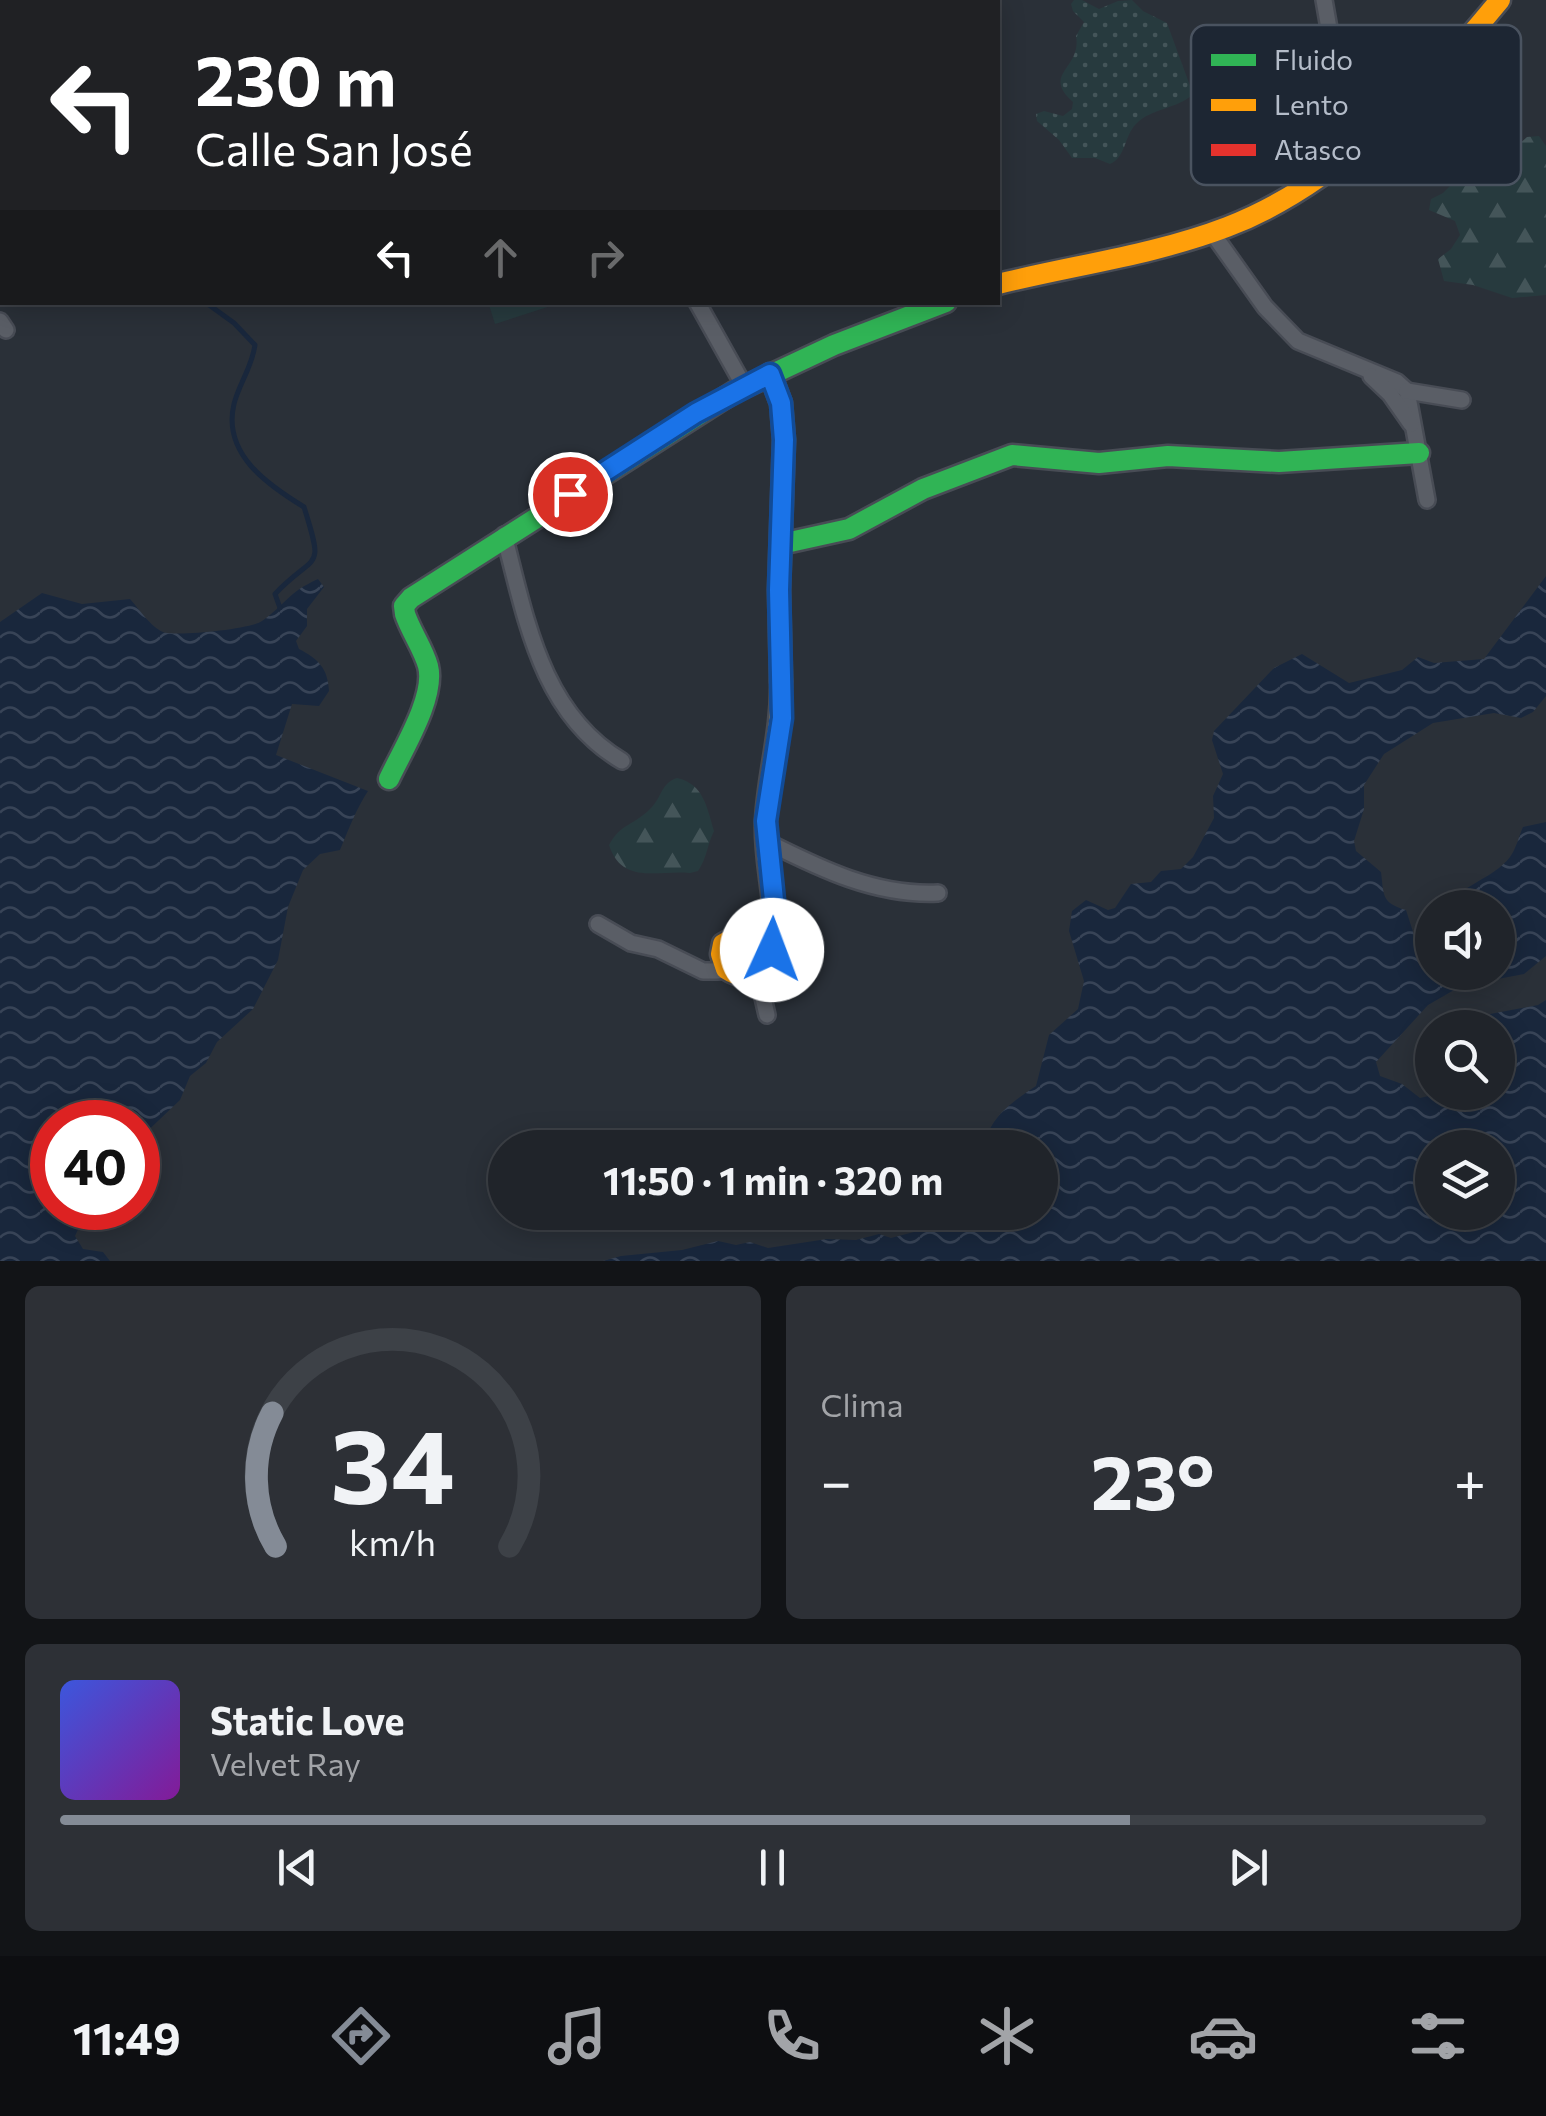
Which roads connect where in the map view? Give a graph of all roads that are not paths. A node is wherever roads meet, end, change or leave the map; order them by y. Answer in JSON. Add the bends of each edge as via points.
{"nodes":[{"id":1,"x":1324,"y":0,"type":"edge"},
{"id":2,"x":1500,"y":0,"type":"edge"},
{"id":3,"x":1328,"y":25,"type":"edge"},
{"id":4,"x":1479,"y":25,"type":"edge"},
{"id":5,"x":1302,"y":185,"type":"edge"},
{"id":6,"x":1211,"y":231,"type":"junction"},
{"id":7,"x":1000,"y":284,"type":"edge"},
{"id":8,"x":699,"y":305,"type":"edge"},
{"id":9,"x":938,"y":305,"type":"edge"},
{"id":10,"x":1360,"y":368,"type":"junction"},
{"id":11,"x":770,"y":374,"type":"junction"},
{"id":12,"x":744,"y":386,"type":"junction"},
{"id":13,"x":1407,"y":390,"type":"junction"},
{"id":14,"x":1462,"y":400,"type":"dead end"},
{"id":15,"x":1417,"y":446,"type":"junction"},
{"id":16,"x":1428,"y":500,"type":"dead end"},
{"id":17,"x":504,"y":536,"type":"junction"},
{"id":18,"x":780,"y":544,"type":"junction"},
{"id":19,"x":622,"y":762,"type":"dead end"},
{"id":20,"x":389,"y":779,"type":"dead end"},
{"id":21,"x":766,"y":842,"type":"junction"},
{"id":22,"x":938,"y":893,"type":"dead end"},
{"id":23,"x":598,"y":924,"type":"dead end"},
{"id":24,"x":773,"y":930,"type":"junction"},
{"id":25,"x":724,"y":966,"type":"junction"},
{"id":26,"x":764,"y":972,"type":"junction"},
{"id":27,"x":767,"y":1015,"type":"dead end"}],
"edges":[{"from":1,"to":3,"type":"street"},
{"from":2,"to":4,"type":"street"},
{"from":5,"to":6,"type":"street"},
{"from":6,"to":7,"type":"street"},
{"from":6,"to":10,"type":"street","via":[[1298,341]]},
{"from":8,"to":12,"type":"street"},
{"from":9,"to":11,"type":"street"},
{"from":10,"to":13,"type":"street"},
{"from":10,"to":15,"type":"street","via":[[1406,415]]},
{"from":11,"to":12,"type":"street"},
{"from":11,"to":18,"type":"street","via":[[783,417]]},
{"from":12,"to":17,"type":"street"},
{"from":13,"to":14,"type":"street"},
{"from":13,"to":15,"type":"street"},
{"from":15,"to":16,"type":"street"},
{"from":15,"to":18,"type":"street","via":[[1279,462],[1168,456],[1099,464],[1012,454],[849,529]]},
{"from":17,"to":19,"type":"street","via":[[524,623],[544,670],[583,732]]},
{"from":17,"to":20,"type":"street","via":[[404,606],[430,682]]},
{"from":18,"to":21,"type":"street","via":[[782,718]]},
{"from":21,"to":22,"type":"street","via":[[862,883]]},
{"from":21,"to":24,"type":"street"},
{"from":23,"to":25,"type":"street","via":[[703,971]]},
{"from":24,"to":25,"type":"street","via":[[730,938],[720,950]]},
{"from":24,"to":26,"type":"street"},
{"from":25,"to":26,"type":"street","via":[[737,978]]},
{"from":26,"to":27,"type":"street"}]}
